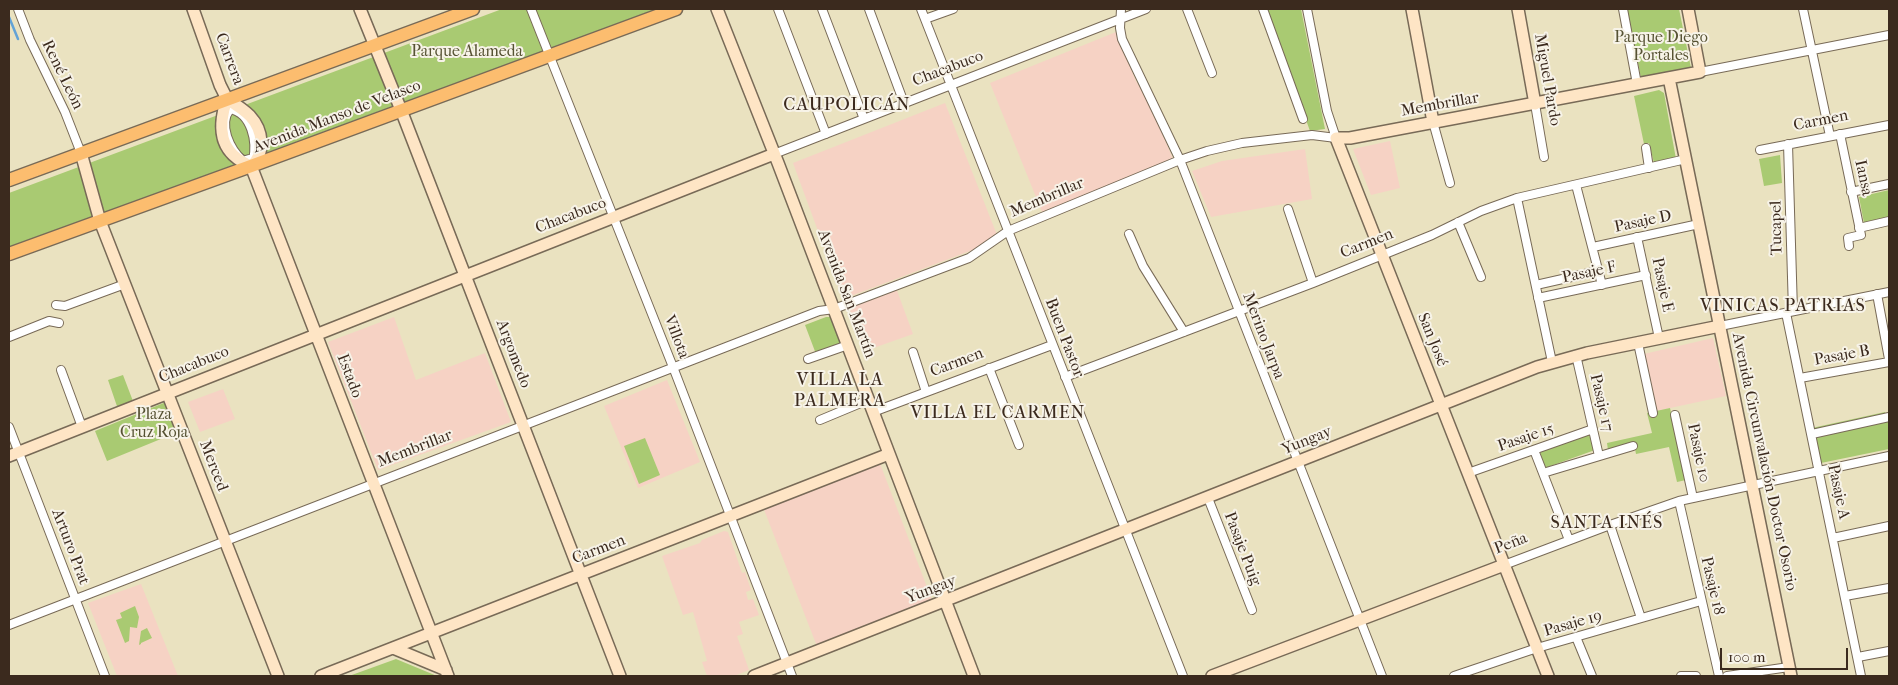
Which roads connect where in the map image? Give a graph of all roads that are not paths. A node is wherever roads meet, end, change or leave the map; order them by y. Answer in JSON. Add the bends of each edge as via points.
{"nodes":[{"id":1,"x":18,"y":9,"type":"edge"},
{"id":2,"x":194,"y":9,"type":"edge"},
{"id":3,"x":360,"y":9,"type":"edge"},
{"id":4,"x":473,"y":9,"type":"edge"},
{"id":5,"x":531,"y":9,"type":"edge"},
{"id":6,"x":676,"y":9,"type":"edge"},
{"id":7,"x":717,"y":9,"type":"edge"},
{"id":8,"x":778,"y":9,"type":"edge"},
{"id":9,"x":822,"y":9,"type":"edge"},
{"id":10,"x":869,"y":9,"type":"edge"},
{"id":11,"x":921,"y":9,"type":"edge"},
{"id":12,"x":952,"y":9,"type":"edge"},
{"id":13,"x":1121,"y":9,"type":"edge"},
{"id":14,"x":1146,"y":9,"type":"edge"},
{"id":15,"x":1187,"y":9,"type":"edge"},
{"id":16,"x":1263,"y":9,"type":"edge"},
{"id":17,"x":1307,"y":9,"type":"edge"},
{"id":18,"x":1412,"y":9,"type":"edge"},
{"id":19,"x":1518,"y":9,"type":"edge"},
{"id":20,"x":1623,"y":9,"type":"edge"},
{"id":21,"x":1688,"y":9,"type":"edge"},
{"id":22,"x":1803,"y":9,"type":"edge"},
{"id":23,"x":1121,"y":18,"type":"junction"},
{"id":24,"x":925,"y":19,"type":"junction"},
{"id":25,"x":1889,"y":35,"type":"edge"},
{"id":26,"x":374,"y":45,"type":"junction"},
{"id":27,"x":1812,"y":50,"type":"junction"},
{"id":28,"x":550,"y":56,"type":"junction"},
{"id":29,"x":1700,"y":72,"type":"junction"},
{"id":30,"x":1212,"y":73,"type":"dead end"},
{"id":31,"x":1669,"y":78,"type":"junction"},
{"id":32,"x":1636,"y":84,"type":"junction"},
{"id":33,"x":950,"y":85,"type":"junction"},
{"id":34,"x":227,"y":99,"type":"junction"},
{"id":35,"x":904,"y":103,"type":"junction"},
{"id":36,"x":1536,"y":104,"type":"junction"},
{"id":37,"x":401,"y":110,"type":"junction"},
{"id":38,"x":864,"y":119,"type":"junction"},
{"id":39,"x":1303,"y":119,"type":"dead end"},
{"id":40,"x":1433,"y":122,"type":"junction"},
{"id":41,"x":1889,"y":125,"type":"edge"},
{"id":42,"x":826,"y":134,"type":"junction"},
{"id":43,"x":1840,"y":134,"type":"junction"},
{"id":44,"x":1830,"y":136,"type":"junction"},
{"id":45,"x":1336,"y":138,"type":"junction"},
{"id":46,"x":1788,"y":144,"type":"junction"},
{"id":47,"x":1646,"y":148,"type":"dead end"},
{"id":48,"x":1760,"y":150,"type":"dead end"},
{"id":49,"x":81,"y":153,"type":"junction"},
{"id":50,"x":774,"y":154,"type":"junction"},
{"id":51,"x":1544,"y":157,"type":"dead end"},
{"id":52,"x":1686,"y":159,"type":"junction"},
{"id":53,"x":1180,"y":160,"type":"junction"},
{"id":54,"x":250,"y":163,"type":"junction"},
{"id":55,"x":1650,"y":168,"type":"junction"},
{"id":56,"x":9,"y":180,"type":"edge"},
{"id":57,"x":1450,"y":183,"type":"dead end"},
{"id":58,"x":1889,"y":184,"type":"edge"},
{"id":59,"x":1576,"y":185,"type":"junction"},
{"id":60,"x":1852,"y":192,"type":"junction"},
{"id":61,"x":1517,"y":198,"type":"junction"},
{"id":62,"x":1288,"y":209,"type":"dead end"},
{"id":63,"x":614,"y":217,"type":"junction"},
{"id":64,"x":100,"y":221,"type":"junction"},
{"id":65,"x":1889,"y":221,"type":"edge"},
{"id":66,"x":1458,"y":222,"type":"junction"},
{"id":67,"x":1699,"y":224,"type":"junction"},
{"id":68,"x":1859,"y":228,"type":"junction"},
{"id":69,"x":1008,"y":232,"type":"junction"},
{"id":70,"x":1129,"y":234,"type":"dead end"},
{"id":71,"x":1638,"y":237,"type":"junction"},
{"id":72,"x":1849,"y":246,"type":"dead end"},
{"id":73,"x":1592,"y":247,"type":"junction"},
{"id":74,"x":9,"y":254,"type":"edge"},
{"id":75,"x":1381,"y":256,"type":"junction"},
{"id":76,"x":1598,"y":271,"type":"junction"},
{"id":77,"x":1646,"y":275,"type":"junction"},
{"id":78,"x":465,"y":276,"type":"junction"},
{"id":79,"x":1481,"y":277,"type":"dead end"},
{"id":80,"x":1313,"y":283,"type":"junction"},
{"id":81,"x":125,"y":284,"type":"junction"},
{"id":82,"x":1536,"y":285,"type":"junction"},
{"id":83,"x":1602,"y":285,"type":"junction"},
{"id":84,"x":1889,"y":292,"type":"edge"},
{"id":85,"x":1877,"y":294,"type":"junction"},
{"id":86,"x":1538,"y":298,"type":"junction"},
{"id":87,"x":56,"y":305,"type":"dead end"},
{"id":88,"x":834,"y":309,"type":"junction"},
{"id":89,"x":1239,"y":312,"type":"junction"},
{"id":90,"x":1790,"y":312,"type":"junction"},
{"id":91,"x":59,"y":323,"type":"dead end"},
{"id":92,"x":1720,"y":326,"type":"junction"},
{"id":93,"x":1184,"y":332,"type":"junction"},
{"id":94,"x":316,"y":334,"type":"junction"},
{"id":95,"x":9,"y":337,"type":"edge"},
{"id":96,"x":1659,"y":338,"type":"junction"},
{"id":97,"x":1638,"y":343,"type":"junction"},
{"id":98,"x":848,"y":345,"type":"junction"},
{"id":99,"x":1052,"y":345,"type":"junction"},
{"id":100,"x":913,"y":352,"type":"dead end"},
{"id":101,"x":1576,"y":355,"type":"junction"},
{"id":102,"x":808,"y":359,"type":"dead end"},
{"id":103,"x":1889,"y":360,"type":"edge"},
{"id":104,"x":1552,"y":362,"type":"junction"},
{"id":105,"x":673,"y":367,"type":"junction"},
{"id":106,"x":989,"y":368,"type":"junction"},
{"id":107,"x":61,"y":370,"type":"dead end"},
{"id":108,"x":1064,"y":377,"type":"junction"},
{"id":109,"x":1800,"y":378,"type":"junction"},
{"id":110,"x":926,"y":392,"type":"junction"},
{"id":111,"x":168,"y":393,"type":"junction"},
{"id":112,"x":868,"y":400,"type":"junction"},
{"id":113,"x":1441,"y":405,"type":"junction"},
{"id":114,"x":873,"y":412,"type":"junction"},
{"id":115,"x":1653,"y":413,"type":"dead end"},
{"id":116,"x":1675,"y":415,"type":"dead end"},
{"id":117,"x":1889,"y":417,"type":"edge"},
{"id":118,"x":820,"y":420,"type":"dead end"},
{"id":119,"x":523,"y":425,"type":"junction"},
{"id":120,"x":9,"y":427,"type":"edge"},
{"id":121,"x":82,"y":427,"type":"junction"},
{"id":122,"x":1593,"y":429,"type":"junction"},
{"id":123,"x":1812,"y":434,"type":"junction"},
{"id":124,"x":1019,"y":445,"type":"dead end"},
{"id":125,"x":1633,"y":446,"type":"dead end"},
{"id":126,"x":1534,"y":450,"type":"junction"},
{"id":127,"x":14,"y":454,"type":"edge"},
{"id":128,"x":889,"y":454,"type":"junction"},
{"id":129,"x":1599,"y":456,"type":"junction"},
{"id":130,"x":1889,"y":456,"type":"edge"},
{"id":131,"x":1298,"y":462,"type":"junction"},
{"id":132,"x":1819,"y":470,"type":"junction"},
{"id":133,"x":1468,"y":473,"type":"junction"},
{"id":134,"x":1543,"y":473,"type":"junction"},
{"id":135,"x":373,"y":482,"type":"junction"},
{"id":136,"x":1753,"y":484,"type":"junction"},
{"id":137,"x":1208,"y":498,"type":"junction"},
{"id":138,"x":1693,"y":498,"type":"junction"},
{"id":139,"x":1679,"y":501,"type":"junction"},
{"id":140,"x":730,"y":516,"type":"junction"},
{"id":141,"x":1610,"y":525,"type":"junction"},
{"id":142,"x":1889,"y":526,"type":"edge"},
{"id":143,"x":1125,"y":530,"type":"junction"},
{"id":144,"x":1833,"y":538,"type":"junction"},
{"id":145,"x":225,"y":540,"type":"junction"},
{"id":146,"x":1569,"y":540,"type":"junction"},
{"id":147,"x":1504,"y":565,"type":"junction"},
{"id":148,"x":580,"y":574,"type":"junction"},
{"id":149,"x":1889,"y":588,"type":"edge"},
{"id":150,"x":1845,"y":596,"type":"junction"},
{"id":151,"x":75,"y":599,"type":"junction"},
{"id":152,"x":1701,"y":601,"type":"junction"},
{"id":153,"x":946,"y":602,"type":"junction"},
{"id":154,"x":1252,"y":610,"type":"dead end"},
{"id":155,"x":1641,"y":618,"type":"junction"},
{"id":156,"x":1360,"y":620,"type":"junction"},
{"id":157,"x":9,"y":625,"type":"edge"},
{"id":158,"x":431,"y":633,"type":"junction"},
{"id":159,"x":1576,"y":637,"type":"junction"},
{"id":160,"x":393,"y":648,"type":"junction"},
{"id":161,"x":1537,"y":648,"type":"junction"},
{"id":162,"x":1889,"y":651,"type":"edge"},
{"id":163,"x":1858,"y":657,"type":"junction"},
{"id":164,"x":787,"y":663,"type":"junction"},
{"id":165,"x":1790,"y":672,"type":"edge"},
{"id":166,"x":447,"y":673,"type":"edge"},
{"id":167,"x":105,"y":676,"type":"edge"},
{"id":168,"x":278,"y":676,"type":"edge"},
{"id":169,"x":322,"y":676,"type":"edge"},
{"id":170,"x":620,"y":676,"type":"edge"},
{"id":171,"x":754,"y":676,"type":"edge"},
{"id":172,"x":792,"y":676,"type":"edge"},
{"id":173,"x":974,"y":676,"type":"edge"},
{"id":174,"x":1182,"y":676,"type":"edge"},
{"id":175,"x":1212,"y":676,"type":"edge"},
{"id":176,"x":1382,"y":676,"type":"edge"},
{"id":177,"x":1454,"y":676,"type":"edge"},
{"id":178,"x":1548,"y":676,"type":"edge"},
{"id":179,"x":1592,"y":676,"type":"edge"},
{"id":180,"x":1681,"y":676,"type":"edge"},
{"id":181,"x":1696,"y":676,"type":"edge"},
{"id":182,"x":1719,"y":676,"type":"edge"},
{"id":183,"x":1727,"y":676,"type":"edge"},
{"id":184,"x":1861,"y":676,"type":"edge"}],
"edges":[{"from":1,"to":49,"type":"street","name":"René León"},
{"from":2,"to":34,"type":"street","name":"Carrera"},
{"from":3,"to":26,"type":"street","name":"Argomedo"},
{"from":4,"to":26,"type":"main road"},
{"from":5,"to":28,"type":"street","name":"Villota"},
{"from":6,"to":28,"type":"main road","name":"Avenida Manso de Velasco"},
{"from":7,"to":50,"type":"street","name":"Avenida San Martín"},
{"from":8,"to":42,"type":"street"},
{"from":9,"to":38,"type":"street"},
{"from":10,"to":35,"type":"street"},
{"from":11,"to":24,"type":"street","name":"Buen Pastor"},
{"from":12,"to":24,"type":"street"},
{"from":13,"to":23,"type":"street","name":"Merino Jarpa"},
{"from":14,"to":23,"type":"street","name":"Chacabuco"},
{"from":15,"to":30,"type":"street"},
{"from":16,"to":39,"type":"street"},
{"from":17,"to":45,"type":"street","name":"San José"},
{"from":18,"to":40,"type":"street"},
{"from":19,"to":36,"type":"street","name":"Miguel Pardo"},
{"from":20,"to":32,"type":"street"},
{"from":21,"to":29,"type":"street"},
{"from":22,"to":27,"type":"street"},
{"from":23,"to":33,"type":"street","name":"Chacabuco"},
{"from":23,"to":53,"type":"street","name":"Merino Jarpa","via":[[1120,33],[1125,46]]},
{"from":24,"to":33,"type":"street","name":"Buen Pastor"},
{"from":25,"to":27,"type":"street","name":"Membrillar"},
{"from":26,"to":34,"type":"main road"},
{"from":26,"to":37,"type":"street","name":"Argomedo"},
{"from":27,"to":29,"type":"street","name":"Membrillar"},
{"from":27,"to":44,"type":"street"},
{"from":28,"to":37,"type":"main road","name":"Avenida Manso de Velasco"},
{"from":28,"to":63,"type":"street","name":"Villota"},
{"from":29,"to":31,"type":"street","name":"Membrillar"},
{"from":31,"to":32,"type":"street","name":"Membrillar"},
{"from":31,"to":52,"type":"street","name":"Avenida Circunvalación Doctor Osorio"},
{"from":32,"to":36,"type":"street","name":"Membrillar"},
{"from":33,"to":35,"type":"street","name":"Chacabuco"},
{"from":33,"to":69,"type":"street","name":"Buen Pastor"},
{"from":34,"to":49,"type":"main road"},
{"from":34,"to":54,"type":"street","name":"Carrera","via":[[221,120],[223,138],[233,156]]},
{"from":34,"to":54,"type":"street","via":[[250,117],[258,128],[261,150],[258,159]]},
{"from":35,"to":38,"type":"street","name":"Chacabuco"},
{"from":36,"to":40,"type":"street","name":"Membrillar"},
{"from":36,"to":51,"type":"street","name":"Miguel Pardo"},
{"from":37,"to":54,"type":"main road","name":"Avenida Manso de Velasco"},
{"from":37,"to":78,"type":"street","name":"Argomedo"},
{"from":38,"to":42,"type":"street","name":"Chacabuco"},
{"from":40,"to":45,"type":"street","name":"Membrillar"},
{"from":40,"to":57,"type":"street"},
{"from":41,"to":43,"type":"street","name":"Carmen"},
{"from":42,"to":50,"type":"street","name":"Chacabuco"},
{"from":43,"to":44,"type":"street","name":"Carmen"},
{"from":43,"to":60,"type":"street","name":"Iansa"},
{"from":44,"to":46,"type":"street","name":"Carmen"},
{"from":45,"to":53,"type":"street","name":"Membrillar","via":[[1312,135],[1242,144]]},
{"from":45,"to":75,"type":"street","name":"San José"},
{"from":46,"to":48,"type":"street","name":"Carmen"},
{"from":46,"to":90,"type":"street","name":"Tucapel"},
{"from":47,"to":55,"type":"street"},
{"from":49,"to":56,"type":"main road"},
{"from":49,"to":64,"type":"street","name":"Merced"},
{"from":50,"to":63,"type":"street","name":"Chacabuco"},
{"from":50,"to":88,"type":"street","name":"Avenida San Martín"},
{"from":52,"to":55,"type":"street","name":"Carmen"},
{"from":52,"to":67,"type":"street","name":"Avenida Circunvalación Doctor Osorio"},
{"from":53,"to":69,"type":"street","name":"Membrillar"},
{"from":53,"to":89,"type":"street","name":"Merino Jarpa"},
{"from":54,"to":54,"type":"street","via":[[235,153],[228,139],[226,118],[230,109],[240,113],[252,130],[255,148]]},
{"from":54,"to":64,"type":"main road","name":"Avenida Manso de Velasco"},
{"from":54,"to":94,"type":"street","name":"Estado"},
{"from":55,"to":59,"type":"street","name":"Carmen"},
{"from":58,"to":60,"type":"street"},
{"from":59,"to":61,"type":"street","name":"Carmen"},
{"from":59,"to":73,"type":"street"},
{"from":60,"to":68,"type":"street","name":"Iansa"},
{"from":61,"to":66,"type":"street","name":"Carmen"},
{"from":61,"to":82,"type":"street"},
{"from":62,"to":80,"type":"street"},
{"from":63,"to":78,"type":"street","name":"Chacabuco"},
{"from":63,"to":105,"type":"street","name":"Villota"},
{"from":64,"to":74,"type":"main road","name":"Avenida Manso de Velasco"},
{"from":64,"to":81,"type":"street","name":"Merced"},
{"from":65,"to":68,"type":"street"},
{"from":66,"to":75,"type":"street","name":"Carmen"},
{"from":66,"to":79,"type":"street"},
{"from":67,"to":71,"type":"street","name":"Pasaje D"},
{"from":67,"to":92,"type":"street","name":"Avenida Circunvalación Doctor Osorio"},
{"from":68,"to":72,"type":"street","via":[[1861,235],[1848,238]]},
{"from":69,"to":88,"type":"street","name":"Membrillar","via":[[969,258]]},
{"from":69,"to":99,"type":"street","name":"Buen Pastor"},
{"from":70,"to":93,"type":"street","via":[[1144,266]]},
{"from":71,"to":73,"type":"street","name":"Pasaje D"},
{"from":71,"to":77,"type":"street","name":"Pasaje E"},
{"from":73,"to":76,"type":"street"},
{"from":75,"to":80,"type":"street","name":"Carmen"},
{"from":75,"to":113,"type":"street","name":"San José"},
{"from":76,"to":82,"type":"street","name":"Pasaje F"},
{"from":76,"to":83,"type":"street"},
{"from":77,"to":83,"type":"street","name":"Pasaje F"},
{"from":77,"to":96,"type":"street","name":"Pasaje E"},
{"from":78,"to":94,"type":"street","name":"Chacabuco"},
{"from":78,"to":119,"type":"street","name":"Argomedo"},
{"from":80,"to":89,"type":"street","name":"Carmen"},
{"from":81,"to":87,"type":"street","via":[[66,306]]},
{"from":81,"to":111,"type":"street","name":"Merced"},
{"from":82,"to":86,"type":"street"},
{"from":83,"to":86,"type":"street","name":"Pasaje F"},
{"from":84,"to":85,"type":"street","name":"Yungay"},
{"from":85,"to":90,"type":"street","name":"Yungay"},
{"from":85,"to":103,"type":"street"},
{"from":86,"to":104,"type":"street"},
{"from":88,"to":98,"type":"street","name":"Avenida San Martín"},
{"from":88,"to":105,"type":"street","name":"Membrillar","via":[[823,309]]},
{"from":89,"to":93,"type":"street","name":"Carmen"},
{"from":89,"to":131,"type":"street","name":"Merino Jarpa"},
{"from":90,"to":92,"type":"street","name":"Yungay"},
{"from":90,"to":109,"type":"street","name":"Pasaje A"},
{"from":91,"to":95,"type":"street","via":[[49,321]]},
{"from":92,"to":96,"type":"street","name":"Yungay"},
{"from":92,"to":136,"type":"street","name":"Avenida Circunvalación Doctor Osorio"},
{"from":93,"to":108,"type":"street","name":"Carmen"},
{"from":94,"to":111,"type":"street","name":"Chacabuco"},
{"from":94,"to":135,"type":"street","name":"Estado"},
{"from":96,"to":97,"type":"street","name":"Yungay"},
{"from":97,"to":101,"type":"street","name":"Yungay"},
{"from":97,"to":115,"type":"street"},
{"from":98,"to":102,"type":"street"},
{"from":98,"to":112,"type":"street","name":"Avenida San Martín"},
{"from":99,"to":106,"type":"street","name":"Carmen"},
{"from":99,"to":108,"type":"street","name":"Buen Pastor"},
{"from":100,"to":110,"type":"street"},
{"from":101,"to":104,"type":"street","name":"Yungay"},
{"from":101,"to":122,"type":"street","name":"Pasaje 17"},
{"from":103,"to":109,"type":"street","name":"Pasaje B"},
{"from":104,"to":113,"type":"street","name":"Yungay"},
{"from":105,"to":119,"type":"street","name":"Membrillar"},
{"from":105,"to":140,"type":"street","name":"Villota"},
{"from":106,"to":110,"type":"street","name":"Carmen"},
{"from":106,"to":124,"type":"street"},
{"from":107,"to":121,"type":"street"},
{"from":108,"to":143,"type":"street","name":"Buen Pastor"},
{"from":109,"to":123,"type":"street","name":"Pasaje A"},
{"from":110,"to":114,"type":"street","name":"Carmen"},
{"from":111,"to":121,"type":"street","name":"Chacabuco"},
{"from":111,"to":145,"type":"street","name":"Merced"},
{"from":112,"to":114,"type":"street","name":"Avenida San Martín"},
{"from":112,"to":118,"type":"street"},
{"from":113,"to":131,"type":"street","name":"Yungay"},
{"from":113,"to":133,"type":"street","name":"San José"},
{"from":114,"to":128,"type":"street","name":"Avenida San Martín"},
{"from":116,"to":138,"type":"street","name":"Pasaje 10"},
{"from":117,"to":123,"type":"street"},
{"from":119,"to":135,"type":"street","name":"Membrillar"},
{"from":119,"to":148,"type":"street","name":"Argomedo"},
{"from":120,"to":127,"type":"street","name":"Arturo Prat"},
{"from":121,"to":127,"type":"street","name":"Chacabuco"},
{"from":122,"to":126,"type":"street","name":"Pasaje 15"},
{"from":122,"to":129,"type":"street","name":"Pasaje 17"},
{"from":123,"to":132,"type":"street","name":"Pasaje A"},
{"from":125,"to":129,"type":"street"},
{"from":126,"to":133,"type":"street","name":"Pasaje 15"},
{"from":126,"to":134,"type":"street"},
{"from":127,"to":151,"type":"street","name":"Arturo Prat"},
{"from":128,"to":140,"type":"street","name":"Carmen"},
{"from":128,"to":153,"type":"street","name":"Avenida San Martín"},
{"from":129,"to":134,"type":"street"},
{"from":130,"to":132,"type":"street","name":"Peña"},
{"from":131,"to":137,"type":"street","name":"Yungay"},
{"from":131,"to":156,"type":"street","name":"Merino Jarpa"},
{"from":132,"to":136,"type":"street","name":"Peña"},
{"from":132,"to":144,"type":"street","name":"Pasaje A"},
{"from":133,"to":147,"type":"street","name":"San José"},
{"from":134,"to":146,"type":"street"},
{"from":135,"to":145,"type":"street","name":"Membrillar"},
{"from":135,"to":158,"type":"street","name":"Estado"},
{"from":136,"to":138,"type":"street","name":"Peña"},
{"from":136,"to":165,"type":"street","name":"Avenida Circunvalación Doctor Osorio"},
{"from":137,"to":143,"type":"street","name":"Yungay"},
{"from":137,"to":154,"type":"street","name":"Pasaje Puig"},
{"from":138,"to":139,"type":"street","name":"Peña"},
{"from":139,"to":141,"type":"street","name":"Peña"},
{"from":139,"to":152,"type":"street","name":"Pasaje 18"},
{"from":140,"to":148,"type":"street","name":"Carmen"},
{"from":140,"to":164,"type":"street","name":"Villota"},
{"from":141,"to":146,"type":"street","name":"Peña"},
{"from":141,"to":155,"type":"street"},
{"from":142,"to":144,"type":"street"},
{"from":143,"to":153,"type":"street","name":"Yungay"},
{"from":143,"to":174,"type":"street","name":"Buen Pastor"},
{"from":144,"to":150,"type":"street","name":"Pasaje A"},
{"from":145,"to":151,"type":"street","name":"Membrillar"},
{"from":145,"to":168,"type":"street","name":"Merced"},
{"from":146,"to":147,"type":"street","name":"Peña"},
{"from":147,"to":156,"type":"street","name":"Peña"},
{"from":147,"to":161,"type":"street","name":"San José"},
{"from":148,"to":158,"type":"street","name":"Carmen"},
{"from":148,"to":170,"type":"street","name":"Argomedo"},
{"from":149,"to":150,"type":"street"},
{"from":150,"to":163,"type":"street","name":"Pasaje A"},
{"from":151,"to":157,"type":"street","name":"Membrillar"},
{"from":151,"to":167,"type":"street","name":"Arturo Prat"},
{"from":152,"to":155,"type":"street","name":"Pasaje 19"},
{"from":152,"to":182,"type":"street","name":"Pasaje 18"},
{"from":153,"to":164,"type":"street","name":"Yungay"},
{"from":153,"to":173,"type":"street","name":"Avenida San Martín"},
{"from":155,"to":159,"type":"street","name":"Pasaje 19"},
{"from":156,"to":175,"type":"street","name":"Peña"},
{"from":156,"to":176,"type":"street","name":"Merino Jarpa"},
{"from":158,"to":160,"type":"street","name":"Carmen"},
{"from":158,"to":166,"type":"street","name":"Estado"},
{"from":159,"to":161,"type":"street","name":"Pasaje 19"},
{"from":159,"to":179,"type":"street"},
{"from":160,"to":166,"type":"street"},
{"from":160,"to":169,"type":"street","name":"Carmen"},
{"from":161,"to":177,"type":"street","name":"Pasaje 19"},
{"from":161,"to":178,"type":"street","name":"San José"},
{"from":162,"to":163,"type":"street"},
{"from":163,"to":184,"type":"street","name":"Pasaje A"},
{"from":164,"to":171,"type":"street","name":"Yungay"},
{"from":164,"to":172,"type":"street","name":"Villota"},
{"from":165,"to":183,"type":"street"},
{"from":180,"to":181,"type":"street"}]}
